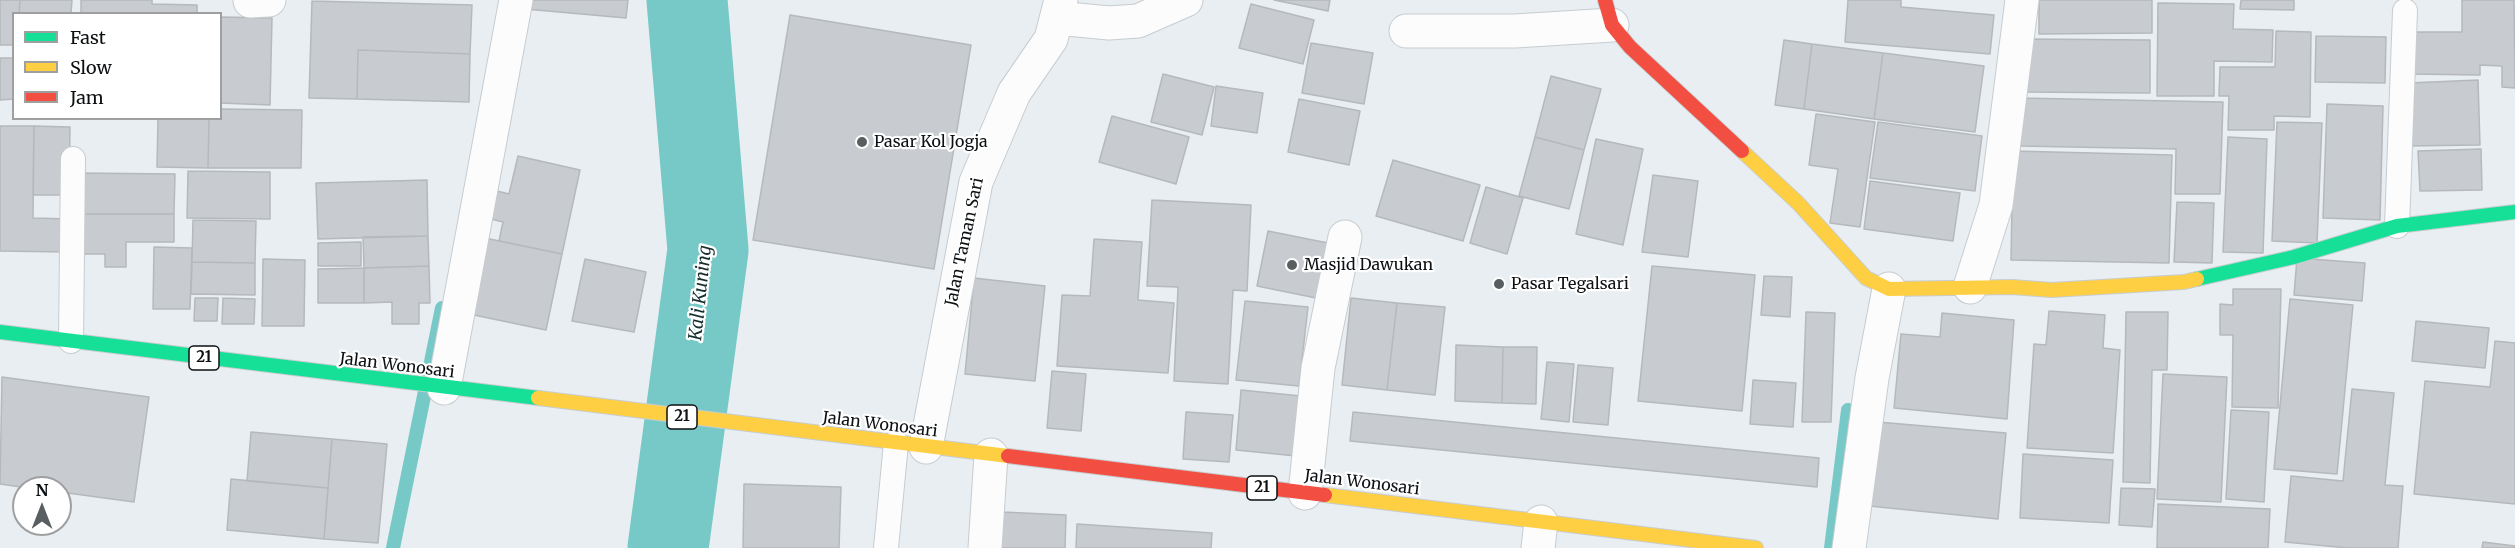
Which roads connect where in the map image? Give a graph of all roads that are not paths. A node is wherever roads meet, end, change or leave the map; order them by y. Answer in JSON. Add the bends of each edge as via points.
{"nodes":[{"id":1,"x":269,"y":0,"type":"edge"},
{"id":2,"x":516,"y":0,"type":"edge"},
{"id":3,"x":1186,"y":0,"type":"edge"},
{"id":4,"x":2022,"y":0,"type":"edge"},
{"id":5,"x":250,"y":1,"type":"edge"},
{"id":6,"x":1059,"y":9,"type":"edge"},
{"id":7,"x":2405,"y":11,"type":"dead end"},
{"id":8,"x":1608,"y":13,"type":"edge"},
{"id":9,"x":1406,"y":31,"type":"dead end"},
{"id":10,"x":73,"y":159,"type":"dead end"},
{"id":11,"x":2515,"y":212,"type":"edge"},
{"id":12,"x":2397,"y":226,"type":"junction"},
{"id":13,"x":1345,"y":237,"type":"dead end"},
{"id":14,"x":1970,"y":287,"type":"junction"},
{"id":15,"x":1889,"y":289,"type":"junction"},
{"id":16,"x":0,"y":332,"type":"edge"},
{"id":17,"x":71,"y":341,"type":"junction"},
{"id":18,"x":441,"y":388,"type":"junction"},
{"id":19,"x":911,"y":445,"type":"junction"},
{"id":20,"x":991,"y":455,"type":"junction"},
{"id":21,"x":1305,"y":493,"type":"junction"},
{"id":22,"x":1540,"y":535,"type":"edge"},
{"id":23,"x":886,"y":548,"type":"edge"},
{"id":24,"x":985,"y":548,"type":"edge"},
{"id":25,"x":1756,"y":548,"type":"edge"},
{"id":26,"x":1849,"y":548,"type":"edge"}],
"edges":[{"from":1,"to":5,"type":"street"},
{"from":2,"to":18,"type":"street"},
{"from":3,"to":6,"type":"street","name":"Jalan Taman Sari","via":[[1138,21],[1109,23]]},
{"from":4,"to":14,"type":"street","via":[[1996,206]]},
{"from":6,"to":19,"type":"street","name":"Jalan Taman Sari","via":[[1051,39],[1014,93],[976,182]]},
{"from":7,"to":12,"type":"lane"},
{"from":8,"to":9,"type":"street","via":[[1515,31]]},
{"from":8,"to":15,"type":"main road","via":[[1630,47],[1798,203],[1866,278]]},
{"from":10,"to":17,"type":"lane"},
{"from":11,"to":12,"type":"main road"},
{"from":12,"to":14,"type":"main road","via":[[2294,257],[2184,282],[2052,290]]},
{"from":13,"to":21,"type":"street","via":[[1318,368]]},
{"from":14,"to":15,"type":"main road"},
{"from":15,"to":26,"type":"street","via":[[1872,378]]},
{"from":16,"to":17,"type":"main road","name":"Jalan Wonosari","number":"21"},
{"from":17,"to":18,"type":"main road","name":"Jalan Wonosari","number":"21"},
{"from":18,"to":19,"type":"main road","name":"Jalan Wonosari","number":"21"},
{"from":19,"to":20,"type":"main road","name":"Jalan Wonosari","number":"21"},
{"from":19,"to":23,"type":"lane"},
{"from":20,"to":21,"type":"main road","name":"Jalan Wonosari","number":"21"},
{"from":20,"to":24,"type":"street"},
{"from":21,"to":22,"type":"main road","name":"Jalan Wonosari","number":"21"},
{"from":22,"to":25,"type":"main road","name":"Jalan Wonosari","number":"21"}]}
